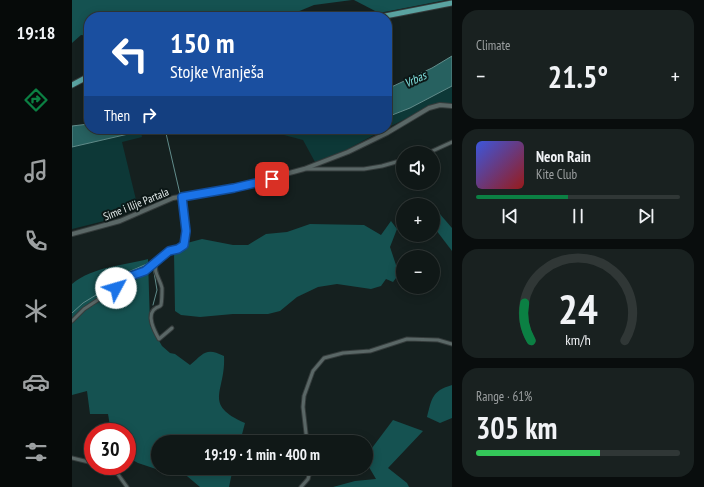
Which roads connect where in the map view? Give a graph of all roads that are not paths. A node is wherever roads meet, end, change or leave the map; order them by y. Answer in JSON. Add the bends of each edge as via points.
{"nodes":[{"id":1,"x":452,"y":3,"type":"edge"},
{"id":2,"x":392,"y":15,"type":"edge"},
{"id":3,"x":84,"y":79,"type":"edge"},
{"id":4,"x":72,"y":85,"type":"edge"},
{"id":5,"x":452,"y":106,"type":"edge"},
{"id":6,"x":392,"y":130,"type":"edge"},
{"id":7,"x":385,"y":134,"type":"edge"},
{"id":8,"x":452,"y":142,"type":"edge"},
{"id":9,"x":440,"y":148,"type":"edge"},
{"id":10,"x":396,"y":162,"type":"edge"},
{"id":11,"x":304,"y":169,"type":"junction"},
{"id":12,"x":182,"y":197,"type":"junction"},
{"id":13,"x":72,"y":234,"type":"edge"},
{"id":14,"x":156,"y":263,"type":"junction"},
{"id":15,"x":72,"y":321,"type":"edge"},
{"id":16,"x":172,"y":328,"type":"dead end"},
{"id":17,"x":452,"y":344,"type":"edge"},
{"id":18,"x":306,"y":435,"type":"edge"},
{"id":19,"x":72,"y":458,"type":"edge"},
{"id":20,"x":84,"y":461,"type":"edge"},
{"id":21,"x":118,"y":475,"type":"edge"},
{"id":22,"x":309,"y":475,"type":"edge"},
{"id":23,"x":127,"y":487,"type":"edge"},
{"id":24,"x":301,"y":487,"type":"edge"}],
"edges":[{"from":1,"to":2,"type":"main road"},
{"from":3,"to":4,"type":"main road"},
{"from":5,"to":6,"type":"street","name":"Sime i Ilije Partala","via":[[440,105],[429,108]]},
{"from":7,"to":11,"type":"street","name":"Sime i Ilije Partala"},
{"from":8,"to":9,"type":"street"},
{"from":10,"to":11,"type":"street","via":[[364,169]]},
{"from":11,"to":12,"type":"street","name":"Sime i Ilije Partala","via":[[251,184]]},
{"from":12,"to":13,"type":"street","name":"Sime i Ilije Partala","via":[[165,201],[107,226]]},
{"from":12,"to":14,"type":"street","via":[[185,242],[178,249],[169,251]]},
{"from":14,"to":15,"type":"street","via":[[145,271],[128,277],[84,309]]},
{"from":14,"to":16,"type":"street","via":[[155,270],[162,299],[160,307],[153,311],[152,324],[159,338]]},
{"from":17,"to":18,"type":"street","via":[[438,340],[407,340],[370,351],[343,353],[324,358],[313,371],[304,396]]},
{"from":19,"to":20,"type":"street"},
{"from":21,"to":23,"type":"street"},
{"from":22,"to":24,"type":"street"}]}
